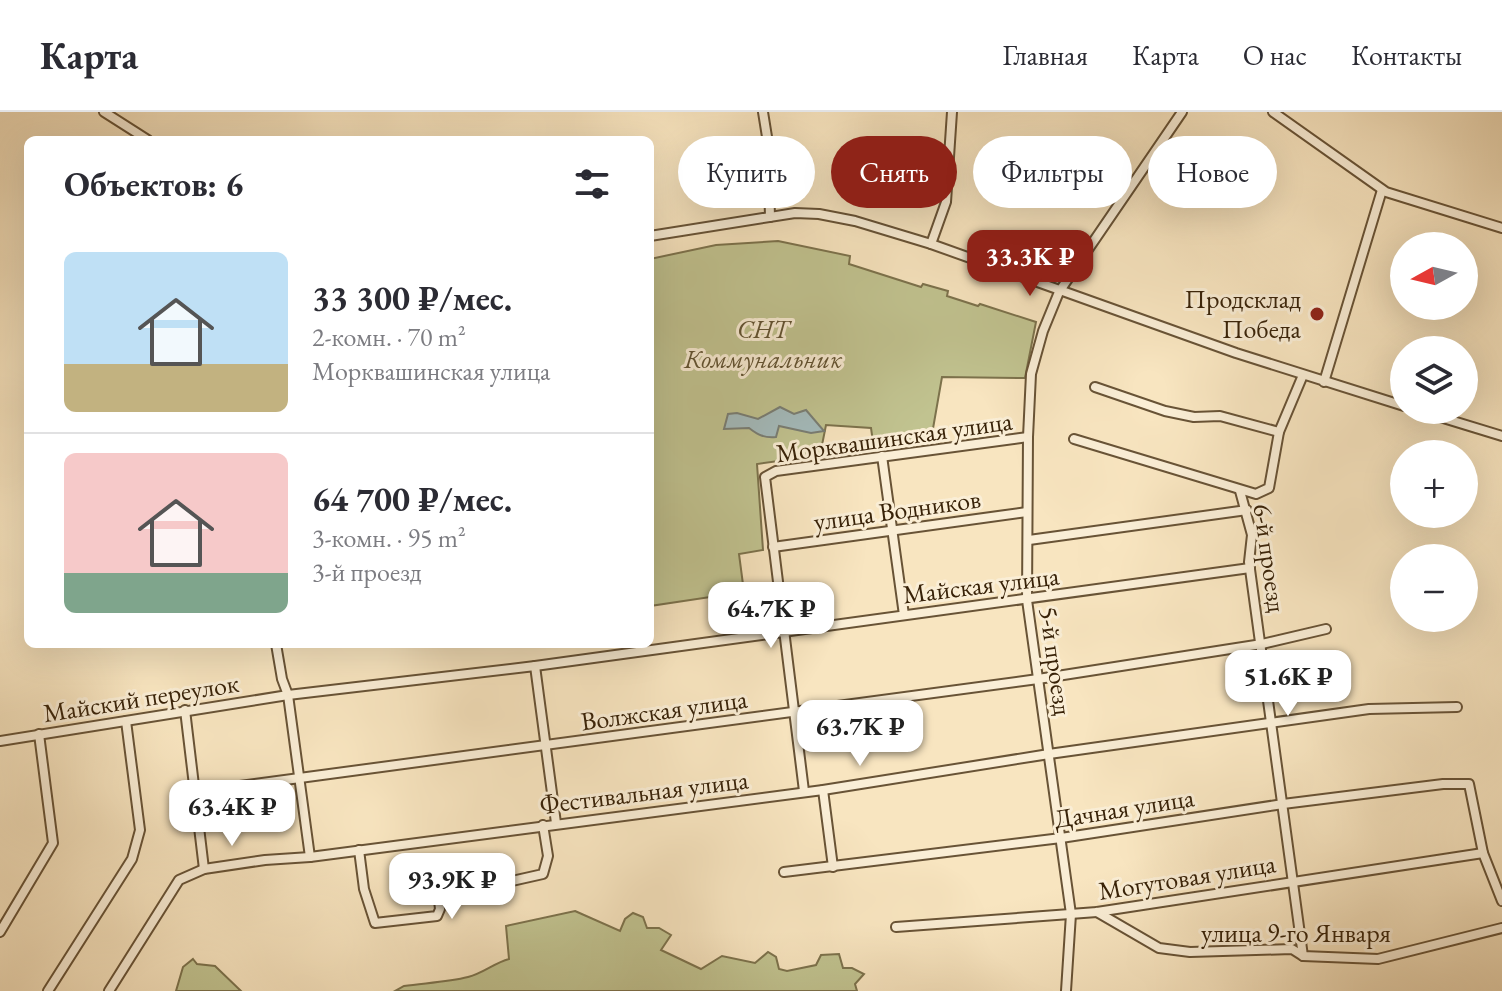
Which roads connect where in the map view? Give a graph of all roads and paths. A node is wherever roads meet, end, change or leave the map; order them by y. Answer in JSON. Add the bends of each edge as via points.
{"nodes":[{"id":1,"x":104,"y":112,"type":"edge"},
{"id":2,"x":763,"y":112,"type":"edge"},
{"id":3,"x":952,"y":112,"type":"edge"},
{"id":4,"x":1182,"y":112,"type":"edge"},
{"id":5,"x":1273,"y":112,"type":"edge"},
{"id":6,"x":142,"y":136,"type":"edge"},
{"id":7,"x":1382,"y":190,"type":"junction"},
{"id":8,"x":770,"y":217,"type":"junction"},
{"id":9,"x":1502,"y":228,"type":"edge"},
{"id":10,"x":654,"y":235,"type":"edge"},
{"id":11,"x":931,"y":244,"type":"junction"},
{"id":12,"x":1059,"y":292,"type":"junction"},
{"id":13,"x":1303,"y":375,"type":"junction"},
{"id":14,"x":1324,"y":382,"type":"junction"},
{"id":15,"x":1095,"y":387,"type":"dead end"},
{"id":16,"x":1390,"y":402,"type":"edge"},
{"id":17,"x":1463,"y":424,"type":"edge"},
{"id":18,"x":1279,"y":432,"type":"junction"},
{"id":19,"x":1502,"y":436,"type":"edge"},
{"id":20,"x":1028,"y":437,"type":"junction"},
{"id":21,"x":1074,"y":439,"type":"dead end"},
{"id":22,"x":882,"y":456,"type":"junction"},
{"id":23,"x":1240,"y":491,"type":"junction"},
{"id":24,"x":1247,"y":510,"type":"junction"},
{"id":25,"x":1027,"y":512,"type":"junction"},
{"id":26,"x":893,"y":531,"type":"junction"},
{"id":27,"x":1029,"y":540,"type":"junction"},
{"id":28,"x":773,"y":547,"type":"junction"},
{"id":29,"x":1250,"y":568,"type":"junction"},
{"id":30,"x":1027,"y":600,"type":"junction"},
{"id":31,"x":904,"y":615,"type":"junction"},
{"id":32,"x":1326,"y":629,"type":"dead end"},
{"id":33,"x":783,"y":632,"type":"junction"},
{"id":34,"x":1262,"y":644,"type":"junction"},
{"id":35,"x":277,"y":648,"type":"edge"},
{"id":36,"x":535,"y":666,"type":"junction"},
{"id":37,"x":1038,"y":679,"type":"junction"},
{"id":38,"x":288,"y":695,"type":"junction"},
{"id":39,"x":1457,"y":707,"type":"dead end"},
{"id":40,"x":185,"y":710,"type":"junction"},
{"id":41,"x":794,"y":712,"type":"junction"},
{"id":42,"x":126,"y":721,"type":"junction"},
{"id":43,"x":1273,"y":724,"type":"junction"},
{"id":44,"x":39,"y":734,"type":"junction"},
{"id":45,"x":0,"y":741,"type":"edge"},
{"id":46,"x":545,"y":746,"type":"junction"},
{"id":47,"x":1049,"y":754,"type":"junction"},
{"id":48,"x":299,"y":778,"type":"junction"},
{"id":49,"x":823,"y":790,"type":"junction"},
{"id":50,"x":804,"y":791,"type":"junction"},
{"id":51,"x":195,"y":792,"type":"junction"},
{"id":52,"x":1283,"y":804,"type":"junction"},
{"id":53,"x":556,"y":823,"type":"junction"},
{"id":54,"x":543,"y":825,"type":"junction"},
{"id":55,"x":1061,"y":838,"type":"junction"},
{"id":56,"x":359,"y":850,"type":"junction"},
{"id":57,"x":1483,"y":853,"type":"junction"},
{"id":58,"x":310,"y":857,"type":"junction"},
{"id":59,"x":833,"y":867,"type":"junction"},
{"id":60,"x":204,"y":869,"type":"junction"},
{"id":61,"x":784,"y":872,"type":"dead end"},
{"id":62,"x":1294,"y":881,"type":"junction"},
{"id":63,"x":1502,"y":901,"type":"edge"},
{"id":64,"x":1097,"y":912,"type":"junction"},
{"id":65,"x":1071,"y":914,"type":"junction"},
{"id":66,"x":896,"y":927,"type":"dead end"},
{"id":67,"x":1502,"y":928,"type":"edge"},
{"id":68,"x":0,"y":932,"type":"edge"},
{"id":69,"x":1303,"y":956,"type":"junction"},
{"id":70,"x":48,"y":991,"type":"edge"},
{"id":71,"x":109,"y":991,"type":"edge"},
{"id":72,"x":1066,"y":991,"type":"edge"}],
"edges":[{"from":1,"to":6,"type":"street"},
{"from":2,"to":8,"type":"street"},
{"from":3,"to":11,"type":"street","via":[[946,202]]},
{"from":4,"to":12,"type":"street","name":"5-й проезд"},
{"from":5,"to":7,"type":"street"},
{"from":7,"to":9,"type":"street"},
{"from":7,"to":14,"type":"street"},
{"from":8,"to":10,"type":"street"},
{"from":8,"to":11,"type":"street","via":[[819,214]]},
{"from":11,"to":12,"type":"street"},
{"from":12,"to":13,"type":"street"},
{"from":12,"to":20,"type":"street","name":"5-й проезд","via":[[1031,374]]},
{"from":13,"to":14,"type":"street"},
{"from":13,"to":18,"type":"street"},
{"from":14,"to":16,"type":"street"},
{"from":15,"to":18,"type":"street","via":[[1165,411],[1220,416]]},
{"from":17,"to":19,"type":"street"},
{"from":18,"to":23,"type":"street","name":"6-й проезд","via":[[1269,488],[1256,494]]},
{"from":20,"to":22,"type":"street","name":"Морквашинская улица"},
{"from":20,"to":25,"type":"street","name":"5-й проезд"},
{"from":21,"to":23,"type":"street"},
{"from":22,"to":26,"type":"street"},
{"from":22,"to":28,"type":"street","name":"Морквашинская улица","via":[[765,477]]},
{"from":23,"to":24,"type":"street","name":"6-й проезд"},
{"from":24,"to":27,"type":"street"},
{"from":24,"to":29,"type":"street","name":"6-й проезд"},
{"from":25,"to":26,"type":"street","name":"улица Водников"},
{"from":25,"to":27,"type":"street","name":"5-й проезд"},
{"from":26,"to":28,"type":"street","name":"улица Водников"},
{"from":26,"to":31,"type":"street"},
{"from":27,"to":30,"type":"street","name":"5-й проезд"},
{"from":28,"to":33,"type":"street"},
{"from":29,"to":30,"type":"street","name":"Майская улица"},
{"from":29,"to":34,"type":"street","name":"6-й проезд"},
{"from":30,"to":31,"type":"street","name":"Майская улица"},
{"from":30,"to":37,"type":"street","name":"5-й проезд"},
{"from":31,"to":33,"type":"street","name":"Майская улица"},
{"from":32,"to":34,"type":"street","name":"Волжская улица"},
{"from":33,"to":36,"type":"street","name":"Майская улица"},
{"from":33,"to":41,"type":"street"},
{"from":34,"to":37,"type":"street","name":"Волжская улица"},
{"from":34,"to":43,"type":"street","name":"6-й проезд"},
{"from":35,"to":38,"type":"street"},
{"from":36,"to":38,"type":"street","name":"Майская улица"},
{"from":36,"to":46,"type":"street"},
{"from":37,"to":41,"type":"street","name":"Волжская улица"},
{"from":37,"to":47,"type":"street","name":"5-й проезд"},
{"from":38,"to":40,"type":"street","name":"Майский переулок"},
{"from":38,"to":48,"type":"street"},
{"from":39,"to":43,"type":"street","name":"Фестивальная улица","via":[[1369,709]]},
{"from":40,"to":42,"type":"street","name":"Майский переулок"},
{"from":40,"to":51,"type":"street"},
{"from":41,"to":46,"type":"street","name":"Волжская улица"},
{"from":41,"to":50,"type":"street"},
{"from":42,"to":44,"type":"street","name":"Майский переулок"},
{"from":42,"to":70,"type":"street","via":[[140,830],[132,859]]},
{"from":43,"to":47,"type":"street","name":"Фестивальная улица"},
{"from":43,"to":52,"type":"street","name":"6-й проезд"},
{"from":44,"to":45,"type":"street","name":"Майский переулок"},
{"from":44,"to":68,"type":"street","via":[[53,843]]},
{"from":46,"to":48,"type":"street","name":"Волжская улица"},
{"from":46,"to":53,"type":"street"},
{"from":47,"to":49,"type":"street","name":"Фестивальная улица"},
{"from":47,"to":55,"type":"street","name":"5-й проезд"},
{"from":48,"to":51,"type":"street","name":"Волжская улица"},
{"from":48,"to":58,"type":"street"},
{"from":49,"to":50,"type":"street","name":"Фестивальная улица"},
{"from":49,"to":59,"type":"street"},
{"from":50,"to":53,"type":"street","name":"Фестивальная улица"},
{"from":51,"to":60,"type":"street"},
{"from":52,"to":55,"type":"street","name":"Дачная улица"},
{"from":52,"to":57,"type":"street","name":"Дачная улица","via":[[1469,784]]},
{"from":52,"to":62,"type":"street","name":"6-й проезд"},
{"from":53,"to":54,"type":"street","name":"Фестивальная улица"},
{"from":54,"to":56,"type":"street","name":"Фестивальная улица"},
{"from":54,"to":56,"type":"street","via":[[548,856],[543,874],[438,892],[437,916],[426,918],[375,923]]},
{"from":55,"to":59,"type":"street","name":"Дачная улица"},
{"from":55,"to":65,"type":"street","name":"5-й проезд"},
{"from":56,"to":58,"type":"street","name":"Фестивальная улица"},
{"from":57,"to":62,"type":"street","name":"Могутовая улица"},
{"from":57,"to":63,"type":"street"},
{"from":58,"to":60,"type":"street","name":"Фестивальная улица"},
{"from":59,"to":61,"type":"street","name":"Дачная улица"},
{"from":60,"to":71,"type":"street","via":[[179,880]]},
{"from":62,"to":64,"type":"street","name":"Могутовая улица"},
{"from":62,"to":69,"type":"street","name":"6-й проезд"},
{"from":64,"to":65,"type":"street","name":"Могутовая улица"},
{"from":64,"to":69,"type":"street","name":"улица 9-го Января","via":[[1159,948],[1292,949]]},
{"from":65,"to":66,"type":"street","name":"Могутовая улица"},
{"from":65,"to":72,"type":"street","name":"5-й проезд"},
{"from":67,"to":69,"type":"street","name":"улица 9-го Января","via":[[1378,959]]}]}
